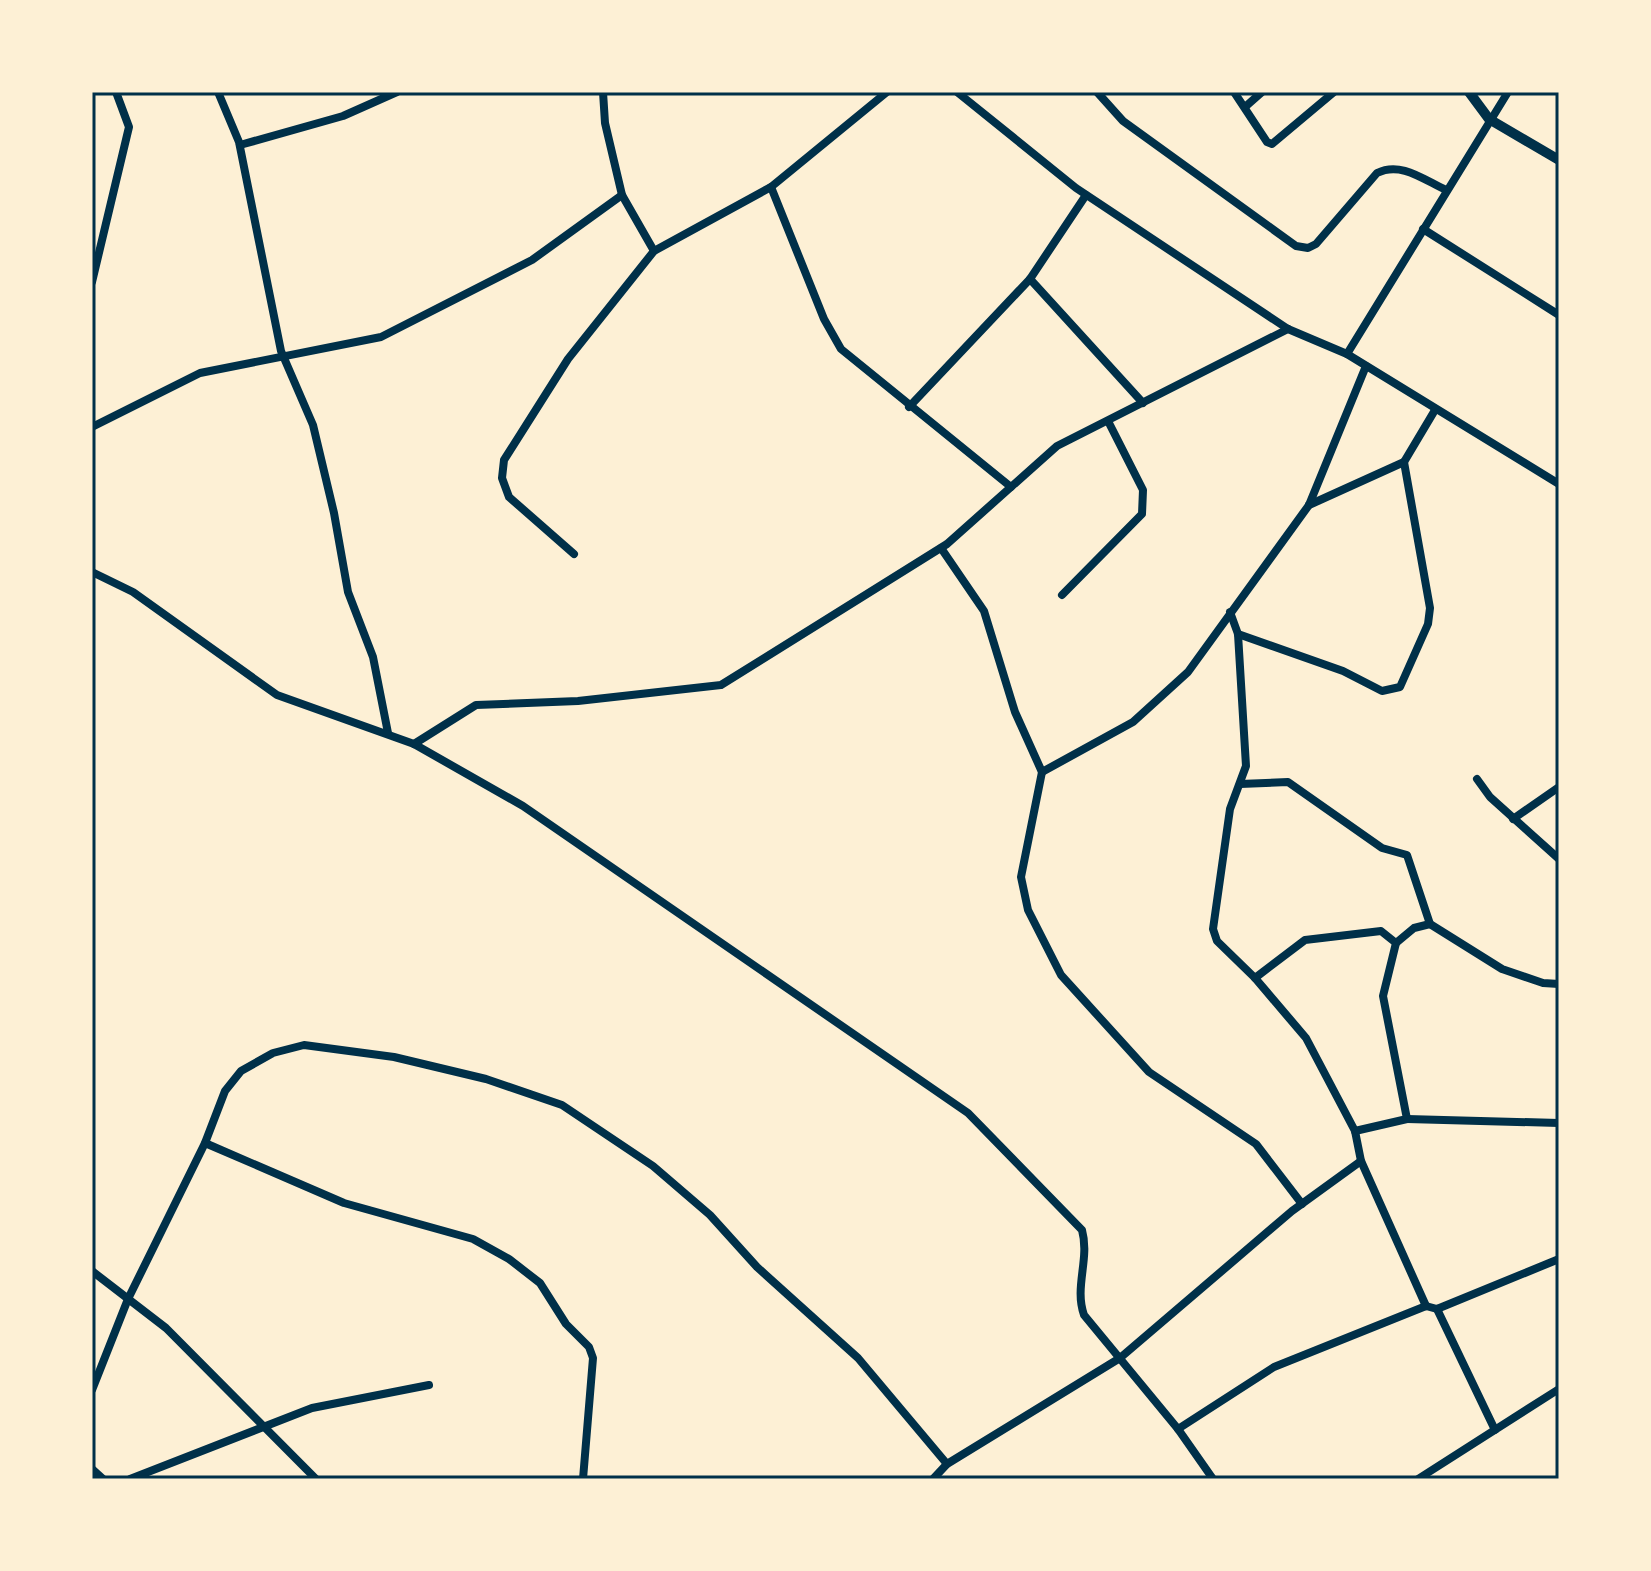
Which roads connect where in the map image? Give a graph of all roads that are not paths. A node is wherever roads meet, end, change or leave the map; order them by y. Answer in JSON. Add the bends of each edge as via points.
{"nodes":[{"id":1,"x":116,"y":92,"type":"edge"},
{"id":2,"x":218,"y":92,"type":"edge"},
{"id":3,"x":397,"y":92,"type":"edge"},
{"id":4,"x":603,"y":92,"type":"edge"},
{"id":5,"x":887,"y":92,"type":"edge"},
{"id":6,"x":957,"y":92,"type":"edge"},
{"id":7,"x":1097,"y":92,"type":"edge"},
{"id":8,"x":1234,"y":92,"type":"edge"},
{"id":9,"x":1262,"y":92,"type":"edge"},
{"id":10,"x":1334,"y":92,"type":"edge"},
{"id":11,"x":1469,"y":92,"type":"edge"},
{"id":12,"x":1508,"y":92,"type":"edge"},
{"id":13,"x":1245,"y":107,"type":"junction"},
{"id":14,"x":1489,"y":119,"type":"junction"},
{"id":15,"x":240,"y":145,"type":"junction"},
{"id":16,"x":1559,"y":160,"type":"edge"},
{"id":17,"x":771,"y":187,"type":"junction"},
{"id":18,"x":1446,"y":190,"type":"junction"},
{"id":19,"x":622,"y":195,"type":"junction"},
{"id":20,"x":1086,"y":195,"type":"junction"},
{"id":21,"x":1423,"y":229,"type":"junction"},
{"id":22,"x":654,"y":251,"type":"junction"},
{"id":23,"x":1030,"y":279,"type":"junction"},
{"id":24,"x":92,"y":282,"type":"edge"},
{"id":25,"x":1559,"y":315,"type":"edge"},
{"id":26,"x":1288,"y":329,"type":"junction"},
{"id":27,"x":1347,"y":354,"type":"junction"},
{"id":28,"x":284,"y":358,"type":"junction"},
{"id":29,"x":1366,"y":366,"type":"junction"},
{"id":30,"x":1143,"y":403,"type":"junction"},
{"id":31,"x":909,"y":407,"type":"junction"},
{"id":32,"x":1435,"y":410,"type":"junction"},
{"id":33,"x":1108,"y":421,"type":"junction"},
{"id":34,"x":92,"y":427,"type":"edge"},
{"id":35,"x":1404,"y":462,"type":"junction"},
{"id":36,"x":1559,"y":484,"type":"edge"},
{"id":37,"x":1011,"y":487,"type":"junction"},
{"id":38,"x":1309,"y":505,"type":"junction"},
{"id":39,"x":941,"y":548,"type":"junction"},
{"id":40,"x":574,"y":554,"type":"dead end"},
{"id":41,"x":92,"y":572,"type":"edge"},
{"id":42,"x":1062,"y":595,"type":"dead end"},
{"id":43,"x":1230,"y":612,"type":"junction"},
{"id":44,"x":1238,"y":634,"type":"junction"},
{"id":45,"x":388,"y":733,"type":"junction"},
{"id":46,"x":414,"y":744,"type":"junction"},
{"id":47,"x":1042,"y":772,"type":"junction"},
{"id":48,"x":1477,"y":779,"type":"dead end"},
{"id":49,"x":1240,"y":784,"type":"junction"},
{"id":50,"x":1559,"y":787,"type":"edge"},
{"id":51,"x":1513,"y":819,"type":"junction"},
{"id":52,"x":1559,"y":859,"type":"edge"},
{"id":53,"x":1430,"y":924,"type":"junction"},
{"id":54,"x":1396,"y":943,"type":"junction"},
{"id":55,"x":1255,"y":978,"type":"junction"},
{"id":56,"x":1559,"y":984,"type":"edge"},
{"id":57,"x":1407,"y":1119,"type":"junction"},
{"id":58,"x":1559,"y":1123,"type":"edge"},
{"id":59,"x":1355,"y":1131,"type":"junction"},
{"id":60,"x":205,"y":1143,"type":"junction"},
{"id":61,"x":1361,"y":1161,"type":"junction"},
{"id":62,"x":1302,"y":1204,"type":"junction"},
{"id":63,"x":1559,"y":1259,"type":"edge"},
{"id":64,"x":92,"y":1271,"type":"edge"},
{"id":65,"x":128,"y":1299,"type":"junction"},
{"id":66,"x":1426,"y":1306,"type":"junction"},
{"id":67,"x":1437,"y":1309,"type":"junction"},
{"id":68,"x":1120,"y":1358,"type":"junction"},
{"id":69,"x":429,"y":1385,"type":"dead end"},
{"id":70,"x":1559,"y":1389,"type":"edge"},
{"id":71,"x":92,"y":1390,"type":"edge"},
{"id":72,"x":260,"y":1426,"type":"junction"},
{"id":73,"x":1178,"y":1429,"type":"junction"},
{"id":74,"x":1495,"y":1430,"type":"junction"},
{"id":75,"x":947,"y":1464,"type":"junction"},
{"id":76,"x":92,"y":1469,"type":"edge"},
{"id":77,"x":103,"y":1479,"type":"edge"},
{"id":78,"x":130,"y":1479,"type":"edge"},
{"id":79,"x":316,"y":1479,"type":"edge"},
{"id":80,"x":583,"y":1479,"type":"edge"},
{"id":81,"x":933,"y":1479,"type":"edge"},
{"id":82,"x":1213,"y":1479,"type":"edge"},
{"id":83,"x":1418,"y":1479,"type":"edge"}],
"edges":[{"from":1,"to":24,"type":"street","via":[[129,127]]},
{"from":2,"to":15,"type":"street"},
{"from":3,"to":15,"type":"street","via":[[343,116]]},
{"from":4,"to":19,"type":"street"},
{"from":5,"to":17,"type":"street"},
{"from":6,"to":20,"type":"street"},
{"from":7,"to":18,"type":"street","via":[[1123,121],[1296,246],[1316,244],[1377,173],[1389,167]]},
{"from":8,"to":13,"type":"street"},
{"from":9,"to":13,"type":"street"},
{"from":10,"to":13,"type":"street","via":[[1272,144]]},
{"from":11,"to":14,"type":"street"},
{"from":12,"to":14,"type":"street"},
{"from":14,"to":16,"type":"street"},
{"from":14,"to":18,"type":"street"},
{"from":15,"to":28,"type":"street"},
{"from":17,"to":22,"type":"street"},
{"from":17,"to":31,"type":"street","via":[[841,349]]},
{"from":18,"to":21,"type":"street"},
{"from":19,"to":22,"type":"street"},
{"from":19,"to":28,"type":"street","via":[[532,260],[381,337]]},
{"from":20,"to":23,"type":"street"},
{"from":20,"to":26,"type":"street"},
{"from":21,"to":25,"type":"street"},
{"from":21,"to":27,"type":"street"},
{"from":22,"to":40,"type":"street","via":[[568,359],[504,460],[502,478],[509,497]]},
{"from":23,"to":30,"type":"street"},
{"from":23,"to":31,"type":"street"},
{"from":26,"to":27,"type":"street"},
{"from":26,"to":30,"type":"street"},
{"from":27,"to":29,"type":"street"},
{"from":28,"to":34,"type":"street","via":[[200,373]]},
{"from":28,"to":45,"type":"street","via":[[313,425],[348,592],[373,657]]},
{"from":29,"to":32,"type":"street"},
{"from":29,"to":38,"type":"street"},
{"from":30,"to":33,"type":"street"},
{"from":31,"to":37,"type":"street"},
{"from":32,"to":35,"type":"street"},
{"from":32,"to":36,"type":"street"},
{"from":33,"to":37,"type":"street","via":[[1057,446]]},
{"from":33,"to":42,"type":"street","via":[[1143,490],[1142,514]]},
{"from":35,"to":38,"type":"street"},
{"from":35,"to":44,"type":"street","via":[[1430,608],[1400,687],[1382,691],[1343,671]]},
{"from":37,"to":39,"type":"street"},
{"from":38,"to":43,"type":"street"},
{"from":39,"to":46,"type":"street","via":[[721,685],[578,701],[476,705]]},
{"from":39,"to":47,"type":"street","via":[[984,611],[1015,712]]},
{"from":41,"to":45,"type":"street","via":[[133,592],[277,695]]},
{"from":43,"to":44,"type":"street"},
{"from":43,"to":47,"type":"street","via":[[1188,672],[1133,722]]},
{"from":44,"to":49,"type":"street","via":[[1246,766]]},
{"from":45,"to":46,"type":"street"},
{"from":46,"to":68,"type":"street","via":[[523,806],[968,1113],[1082,1230],[1078,1300]]},
{"from":47,"to":62,"type":"street","via":[[1021,877],[1028,910],[1061,975],[1149,1072],[1256,1144]]},
{"from":48,"to":51,"type":"street"},
{"from":49,"to":53,"type":"street","via":[[1288,782],[1382,848],[1407,855]]},
{"from":49,"to":55,"type":"street","via":[[1230,809],[1213,929],[1217,941]]},
{"from":50,"to":51,"type":"street"},
{"from":51,"to":52,"type":"street"},
{"from":53,"to":54,"type":"street","via":[[1414,928]]},
{"from":53,"to":56,"type":"street","via":[[1502,969]]},
{"from":54,"to":55,"type":"street","via":[[1381,931],[1305,940]]},
{"from":54,"to":57,"type":"street","via":[[1383,996]]},
{"from":55,"to":59,"type":"street","via":[[1306,1038]]},
{"from":57,"to":58,"type":"street"},
{"from":57,"to":59,"type":"street"},
{"from":59,"to":61,"type":"street"},
{"from":60,"to":65,"type":"street"},
{"from":60,"to":75,"type":"street","via":[[225,1091],[241,1071],[273,1053],[304,1045],[409,1061],[562,1105],[653,1166],[710,1215],[757,1267],[858,1358]]},
{"from":60,"to":80,"type":"street","via":[[344,1203],[473,1239],[540,1283],[593,1358]]},
{"from":61,"to":62,"type":"street"},
{"from":61,"to":66,"type":"street"},
{"from":62,"to":68,"type":"street"},
{"from":63,"to":67,"type":"street"},
{"from":64,"to":65,"type":"street"},
{"from":65,"to":71,"type":"street"},
{"from":65,"to":72,"type":"street","via":[[166,1328]]},
{"from":66,"to":67,"type":"street"},
{"from":66,"to":73,"type":"street","via":[[1274,1367]]},
{"from":67,"to":74,"type":"street"},
{"from":68,"to":73,"type":"street"},
{"from":68,"to":75,"type":"street"},
{"from":69,"to":72,"type":"street","via":[[312,1408]]},
{"from":70,"to":74,"type":"street"},
{"from":72,"to":78,"type":"street"},
{"from":72,"to":79,"type":"street"},
{"from":73,"to":82,"type":"street"},
{"from":74,"to":83,"type":"street"},
{"from":75,"to":81,"type":"street"},
{"from":76,"to":77,"type":"street"}]}
